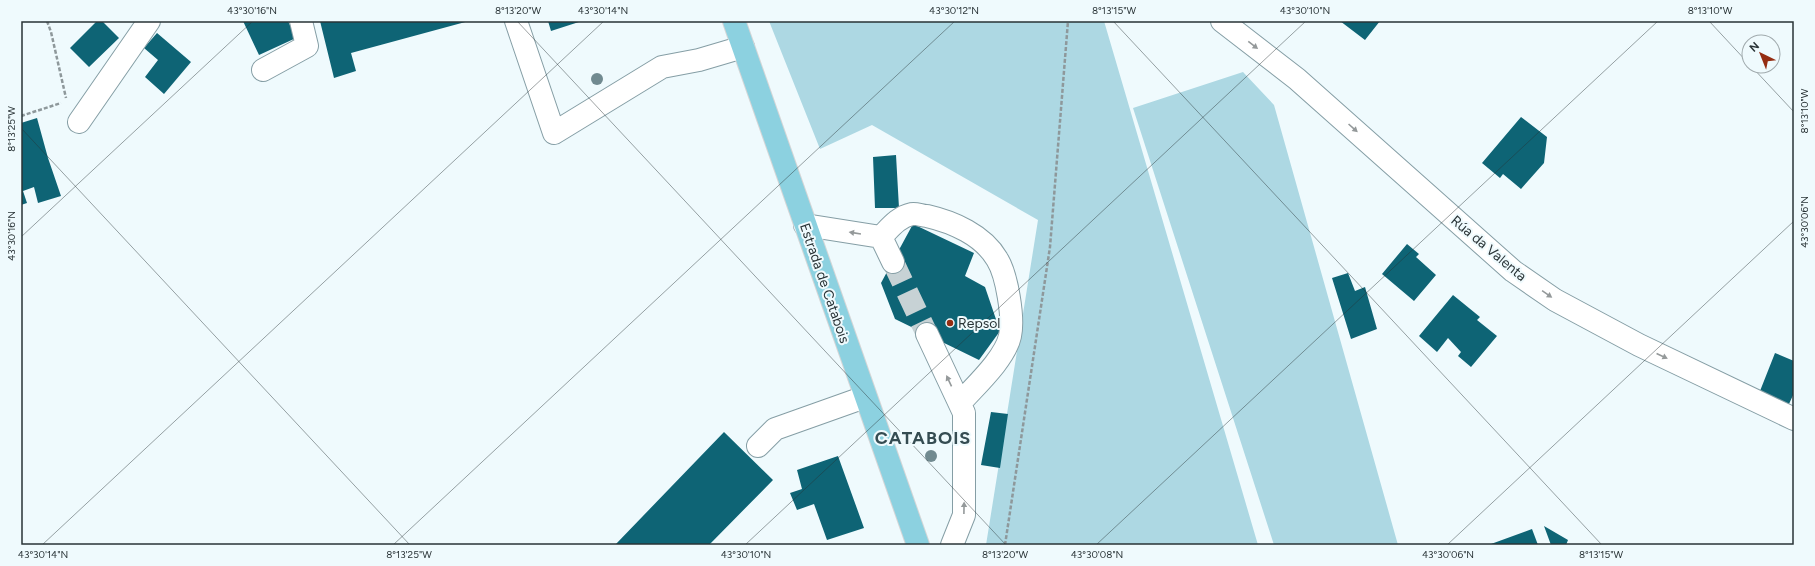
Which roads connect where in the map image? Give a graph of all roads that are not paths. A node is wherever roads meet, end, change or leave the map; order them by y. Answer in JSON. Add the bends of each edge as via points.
{"nodes":[{"id":1,"x":149,"y":21,"type":"edge"},
{"id":2,"x":301,"y":21,"type":"edge"},
{"id":3,"x":516,"y":21,"type":"edge"},
{"id":4,"x":734,"y":21,"type":"edge"},
{"id":5,"x":1222,"y":21,"type":"edge"},
{"id":6,"x":743,"y":47,"type":"junction"},
{"id":7,"x":263,"y":70,"type":"dead end"},
{"id":8,"x":79,"y":122,"type":"dead end"},
{"id":9,"x":805,"y":225,"type":"junction"},
{"id":10,"x":881,"y":238,"type":"junction"},
{"id":11,"x":893,"y":262,"type":"tunnel mouth"},
{"id":12,"x":927,"y":334,"type":"tunnel mouth"},
{"id":13,"x":865,"y":397,"type":"junction"},
{"id":14,"x":960,"y":403,"type":"junction"},
{"id":15,"x":1794,"y":419,"type":"edge"},
{"id":16,"x":758,"y":446,"type":"dead end"},
{"id":17,"x":918,"y":545,"type":"edge"},
{"id":18,"x":952,"y":545,"type":"edge"}],
"edges":[{"from":1,"to":8,"type":"street"},
{"from":2,"to":7,"type":"street","via":[[307,46]]},
{"from":3,"to":6,"type":"street","via":[[554,133],[662,67],[699,60]]},
{"from":4,"to":6,"type":"main road","name":"Estrada de Catabois"},
{"from":5,"to":15,"type":"street","name":"Rúa da Valenta","one_way":true,"via":[[1297,79],[1513,271],[1555,300],[1639,345]]},
{"from":6,"to":9,"type":"main road","name":"Estrada de Catabois"},
{"from":10,"to":9,"type":"street","one_way":true},
{"from":9,"to":13,"type":"main road","name":"Estrada de Catabois"},
{"from":10,"to":11,"type":"street"},
{"from":10,"to":14,"type":"street","via":[[897,220],[913,214],[946,220],[978,238],[997,259],[1005,276],[1010,310],[1010,336],[998,361]]},
{"from":14,"to":12,"type":"street","one_way":true},
{"from":13,"to":16,"type":"street","via":[[775,429]]},
{"from":13,"to":17,"type":"main road","name":"Estrada de Catabois"},
{"from":18,"to":14,"type":"street","one_way":true,"via":[[964,515],[964,413]]}]}
